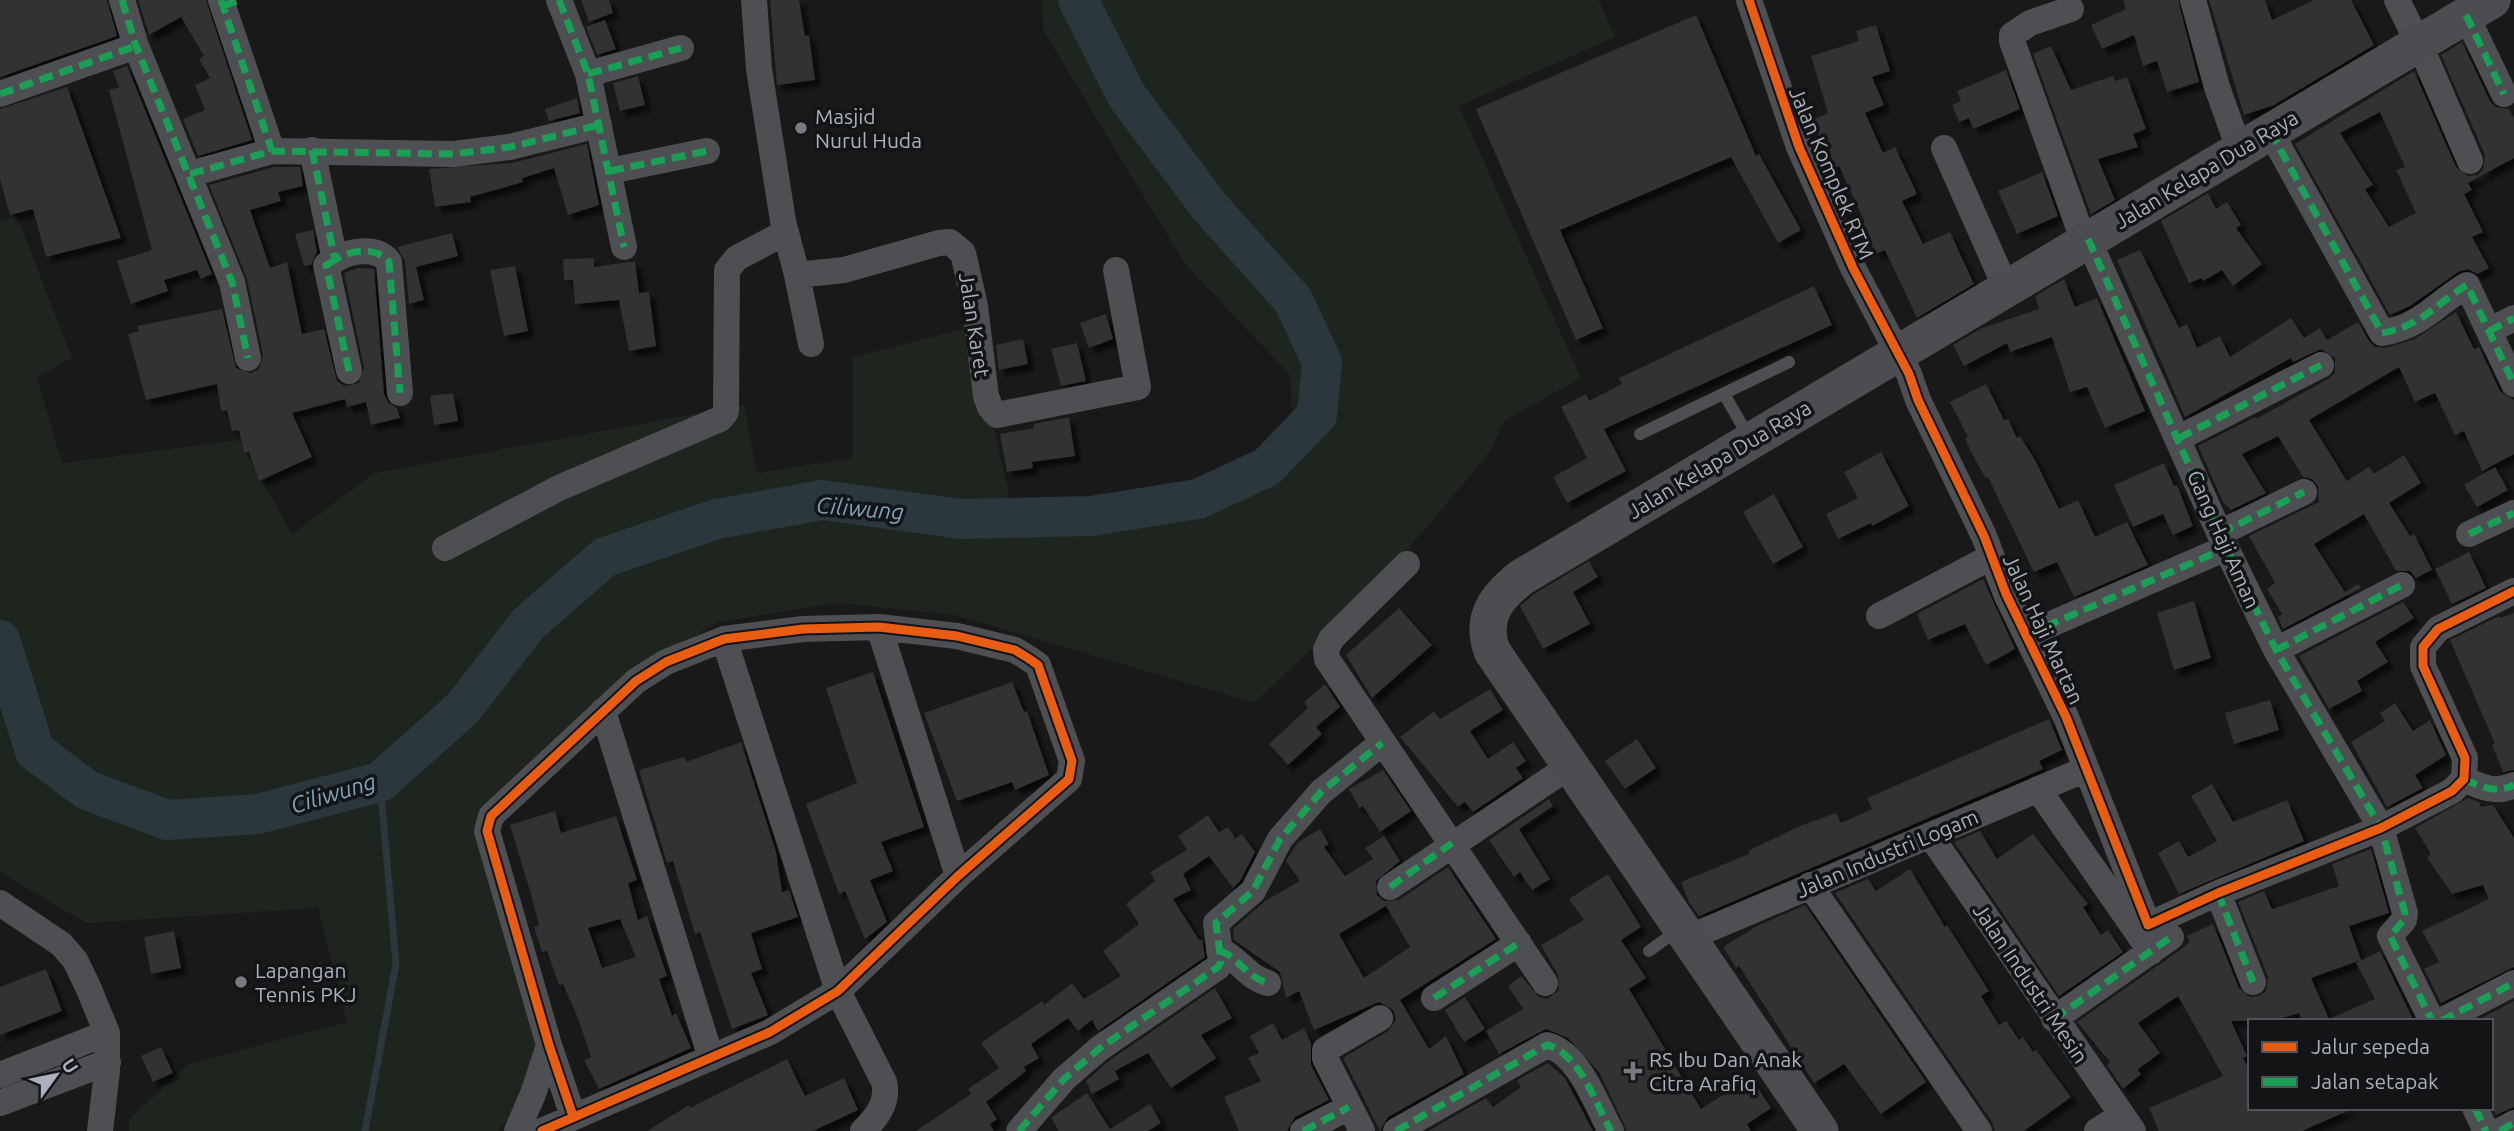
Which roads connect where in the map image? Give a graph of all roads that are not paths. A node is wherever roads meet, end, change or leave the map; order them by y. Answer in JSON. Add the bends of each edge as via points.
{"nodes":[{"id":1,"x":122,"y":0,"type":"edge"},
{"id":2,"x":559,"y":0,"type":"edge"},
{"id":3,"x":754,"y":0,"type":"edge"},
{"id":4,"x":1749,"y":0,"type":"edge"},
{"id":5,"x":2193,"y":0,"type":"edge"},
{"id":6,"x":2397,"y":0,"type":"edge"},
{"id":7,"x":228,"y":2,"type":"edge"},
{"id":8,"x":2479,"y":7,"type":"edge"},
{"id":9,"x":2071,"y":9,"type":"dead end"},
{"id":10,"x":2419,"y":43,"type":"junction"},
{"id":11,"x":136,"y":46,"type":"junction"},
{"id":12,"x":681,"y":48,"type":"dead end"},
{"id":13,"x":588,"y":74,"type":"junction"},
{"id":14,"x":0,"y":94,"type":"edge"},
{"id":15,"x":2504,"y":94,"type":"dead end"},
{"id":16,"x":599,"y":125,"type":"junction"},
{"id":17,"x":2270,"y":131,"type":"junction"},
{"id":18,"x":1944,"y":148,"type":"dead end"},
{"id":19,"x":2239,"y":149,"type":"junction"},
{"id":20,"x":312,"y":150,"type":"junction"},
{"id":21,"x":707,"y":150,"type":"dead end"},
{"id":22,"x":272,"y":151,"type":"junction"},
{"id":23,"x":2470,"y":161,"type":"dead end"},
{"id":24,"x":610,"y":171,"type":"junction"},
{"id":25,"x":190,"y":174,"type":"junction"},
{"id":26,"x":786,"y":232,"type":"junction"},
{"id":27,"x":2086,"y":240,"type":"junction"},
{"id":28,"x":624,"y":247,"type":"dead end"},
{"id":29,"x":335,"y":260,"type":"junction"},
{"id":30,"x":1116,"y":270,"type":"dead end"},
{"id":31,"x":797,"y":275,"type":"junction"},
{"id":32,"x":2006,"y":288,"type":"junction"},
{"id":33,"x":2514,"y":318,"type":"edge"},
{"id":34,"x":2489,"y":331,"type":"junction"},
{"id":35,"x":811,"y":344,"type":"dead end"},
{"id":36,"x":1897,"y":353,"type":"junction"},
{"id":37,"x":248,"y":358,"type":"dead end"},
{"id":38,"x":1789,"y":362,"type":"dead end"},
{"id":39,"x":2321,"y":365,"type":"dead end"},
{"id":40,"x":349,"y":371,"type":"dead end"},
{"id":41,"x":2514,"y":384,"type":"edge"},
{"id":42,"x":400,"y":393,"type":"dead end"},
{"id":43,"x":1724,"y":394,"type":"junction"},
{"id":44,"x":1640,"y":434,"type":"dead end"},
{"id":45,"x":2179,"y":438,"type":"junction"},
{"id":46,"x":1750,"y":440,"type":"junction"},
{"id":47,"x":2304,"y":492,"type":"dead end"},
{"id":48,"x":2514,"y":513,"type":"edge"},
{"id":49,"x":2469,"y":534,"type":"dead end"},
{"id":50,"x":2223,"y":541,"type":"junction"},
{"id":51,"x":445,"y":548,"type":"dead end"},
{"id":52,"x":1991,"y":557,"type":"junction"},
{"id":53,"x":1407,"y":564,"type":"dead end"},
{"id":54,"x":2402,"y":586,"type":"dead end"},
{"id":55,"x":2514,"y":590,"type":"edge"},
{"id":56,"x":1879,"y":616,"type":"dead end"},
{"id":57,"x":879,"y":626,"type":"junction"},
{"id":58,"x":2026,"y":635,"type":"junction"},
{"id":59,"x":724,"y":639,"type":"junction"},
{"id":60,"x":2276,"y":650,"type":"junction"},
{"id":61,"x":603,"y":711,"type":"junction"},
{"id":62,"x":1382,"y":743,"type":"junction"},
{"id":63,"x":1570,"y":766,"type":"junction"},
{"id":64,"x":2086,"y":769,"type":"junction"},
{"id":65,"x":2464,"y":779,"type":"junction"},
{"id":66,"x":2514,"y":785,"type":"edge"},
{"id":67,"x":2038,"y":789,"type":"junction"},
{"id":68,"x":2381,"y":828,"type":"junction"},
{"id":69,"x":1930,"y":835,"type":"junction"},
{"id":70,"x":1452,"y":843,"type":"junction"},
{"id":71,"x":958,"y":876,"type":"junction"},
{"id":72,"x":1810,"y":885,"type":"junction"},
{"id":73,"x":1390,"y":887,"type":"dead end"},
{"id":74,"x":2218,"y":893,"type":"junction"},
{"id":75,"x":0,"y":903,"type":"edge"},
{"id":76,"x":1685,"y":933,"type":"junction"},
{"id":77,"x":2157,"y":938,"type":"junction"},
{"id":78,"x":1519,"y":943,"type":"junction"},
{"id":79,"x":1219,"y":950,"type":"junction"},
{"id":80,"x":1649,"y":951,"type":"dead end"},
{"id":81,"x":2253,"y":982,"type":"dead end"},
{"id":82,"x":1268,"y":983,"type":"dead end"},
{"id":83,"x":1545,"y":983,"type":"dead end"},
{"id":84,"x":2514,"y":983,"type":"edge"},
{"id":85,"x":838,"y":992,"type":"junction"},
{"id":86,"x":1434,"y":998,"type":"dead end"},
{"id":87,"x":1380,"y":1018,"type":"dead end"},
{"id":88,"x":2054,"y":1019,"type":"junction"},
{"id":89,"x":2431,"y":1019,"type":"edge"},
{"id":90,"x":2445,"y":1019,"type":"edge"},
{"id":91,"x":107,"y":1033,"type":"junction"},
{"id":92,"x":549,"y":1045,"type":"junction"},
{"id":93,"x":711,"y":1058,"type":"junction"},
{"id":94,"x":108,"y":1062,"type":"junction"},
{"id":95,"x":0,"y":1075,"type":"edge"},
{"id":96,"x":0,"y":1103,"type":"edge"},
{"id":97,"x":1349,"y":1107,"type":"junction"},
{"id":98,"x":2476,"y":1110,"type":"edge"},
{"id":99,"x":573,"y":1116,"type":"junction"},
{"id":100,"x":2127,"y":1123,"type":"edge"},
{"id":101,"x":2514,"y":1123,"type":"edge"},
{"id":102,"x":100,"y":1131,"type":"edge"},
{"id":103,"x":516,"y":1131,"type":"edge"},
{"id":104,"x":542,"y":1131,"type":"edge"},
{"id":105,"x":863,"y":1131,"type":"edge"},
{"id":106,"x":1019,"y":1131,"type":"edge"},
{"id":107,"x":1303,"y":1131,"type":"edge"},
{"id":108,"x":1362,"y":1131,"type":"edge"},
{"id":109,"x":1396,"y":1131,"type":"edge"},
{"id":110,"x":1611,"y":1131,"type":"edge"},
{"id":111,"x":1820,"y":1131,"type":"edge"},
{"id":112,"x":1979,"y":1131,"type":"edge"},
{"id":113,"x":2097,"y":1131,"type":"edge"},
{"id":114,"x":2486,"y":1131,"type":"edge"},
{"id":115,"x":2500,"y":1131,"type":"edge"}],
"edges":[{"from":1,"to":11,"type":"street"},
{"from":2,"to":13,"type":"street"},
{"from":3,"to":26,"type":"street","via":[[759,69]]},
{"from":4,"to":36,"type":"street","name":"Jalan Komplek RTM","via":[[1799,147]]},
{"from":5,"to":19,"type":"street"},
{"from":6,"to":10,"type":"street"},
{"from":7,"to":22,"type":"street"},
{"from":8,"to":10,"type":"main road","name":"Jalan Kelapa Dua Raya"},
{"from":8,"to":15,"type":"street"},
{"from":9,"to":27,"type":"street","name":"Gang Haji Aman","via":[[2022,26],[2012,41]]},
{"from":10,"to":17,"type":"main road","name":"Jalan Kelapa Dua Raya"},
{"from":10,"to":23,"type":"street"},
{"from":11,"to":14,"type":"street"},
{"from":11,"to":25,"type":"street"},
{"from":12,"to":13,"type":"street"},
{"from":13,"to":16,"type":"street"},
{"from":16,"to":20,"type":"street","via":[[510,147],[454,154]]},
{"from":16,"to":24,"type":"street"},
{"from":17,"to":19,"type":"main road","name":"Jalan Kelapa Dua Raya"},
{"from":17,"to":34,"type":"street","via":[[2382,332],[2420,320],[2468,285]]},
{"from":18,"to":32,"type":"street"},
{"from":19,"to":27,"type":"main road","name":"Jalan Kelapa Dua Raya"},
{"from":20,"to":22,"type":"street"},
{"from":20,"to":29,"type":"street"},
{"from":21,"to":24,"type":"street"},
{"from":22,"to":25,"type":"street"},
{"from":24,"to":28,"type":"street"},
{"from":25,"to":37,"type":"street","via":[[232,282]]},
{"from":26,"to":31,"type":"street"},
{"from":26,"to":51,"type":"street","via":[[737,258],[727,270],[726,412],[720,419],[559,488]]},
{"from":27,"to":32,"type":"main road","name":"Jalan Kelapa Dua Raya"},
{"from":27,"to":45,"type":"street","name":"Gang Haji Aman"},
{"from":29,"to":40,"type":"street","via":[[326,265]]},
{"from":29,"to":42,"type":"street","via":[[345,253],[377,253],[388,262]]},
{"from":30,"to":31,"type":"street","name":"Jalan Karet","via":[[1138,387],[997,415],[986,396],[975,306],[963,253],[957,246],[939,243],[844,270]]},
{"from":31,"to":35,"type":"street"},
{"from":32,"to":36,"type":"main road","name":"Jalan Kelapa Dua Raya"},
{"from":33,"to":34,"type":"street"},
{"from":34,"to":41,"type":"street"},
{"from":36,"to":46,"type":"main road","name":"Jalan Kelapa Dua Raya"},
{"from":36,"to":52,"type":"street","name":"Jalan Haji Martan"},
{"from":38,"to":43,"type":"lane"},
{"from":39,"to":45,"type":"street"},
{"from":43,"to":44,"type":"lane"},
{"from":43,"to":46,"type":"lane"},
{"from":45,"to":50,"type":"street","name":"Gang Haji Aman"},
{"from":46,"to":63,"type":"main road","name":"Jalan Kelapa Dua Raya","via":[[1521,577],[1490,611],[1487,629],[1492,651]]},
{"from":47,"to":50,"type":"street"},
{"from":48,"to":49,"type":"street"},
{"from":50,"to":58,"type":"street"},
{"from":50,"to":60,"type":"street","name":"Gang Haji Aman"},
{"from":52,"to":56,"type":"street"},
{"from":52,"to":58,"type":"street","name":"Jalan Haji Martan"},
{"from":53,"to":62,"type":"street","via":[[1331,639],[1326,650],[1331,668]]},
{"from":54,"to":60,"type":"street"},
{"from":55,"to":65,"type":"street","via":[[2438,629],[2423,647],[2423,666],[2465,758]]},
{"from":57,"to":59,"type":"street"},
{"from":57,"to":71,"type":"street"},
{"from":57,"to":71,"type":"street","via":[[957,636],[1028,657],[1038,665],[1072,761],[1069,779]]},
{"from":58,"to":64,"type":"street","name":"Jalan Haji Martan"},
{"from":59,"to":61,"type":"street","via":[[666,662]]},
{"from":59,"to":85,"type":"street"},
{"from":60,"to":68,"type":"street","name":"Gang Haji Aman"},
{"from":61,"to":92,"type":"street","via":[[491,816],[486,826]]},
{"from":61,"to":93,"type":"street"},
{"from":62,"to":70,"type":"street"},
{"from":62,"to":79,"type":"street","via":[[1321,792],[1280,839],[1253,891],[1216,923]]},
{"from":63,"to":70,"type":"street"},
{"from":63,"to":76,"type":"main road","name":"Jalan Kelapa Dua Raya"},
{"from":64,"to":67,"type":"street","name":"Jalan Industri Logam"},
{"from":64,"to":77,"type":"street","name":"Jalan Haji Martan"},
{"from":65,"to":66,"type":"street","via":[[2485,789]]},
{"from":65,"to":68,"type":"street","via":[[2452,791]]},
{"from":67,"to":69,"type":"street","name":"Jalan Industri Logam"},
{"from":67,"to":77,"type":"street"},
{"from":68,"to":74,"type":"street"},
{"from":68,"to":89,"type":"street","name":"Gang Haji Aman","via":[[2405,917],[2390,936]]},
{"from":69,"to":72,"type":"street","name":"Jalan Industri Logam"},
{"from":69,"to":88,"type":"street","name":"Jalan Industri Mesin"},
{"from":70,"to":73,"type":"street"},
{"from":70,"to":78,"type":"street"},
{"from":71,"to":85,"type":"street"},
{"from":72,"to":76,"type":"street","name":"Jalan Industri Logam"},
{"from":72,"to":112,"type":"street"},
{"from":74,"to":77,"type":"street"},
{"from":74,"to":81,"type":"street"},
{"from":75,"to":91,"type":"street","via":[[61,944],[75,960]]},
{"from":76,"to":80,"type":"lane"},
{"from":76,"to":111,"type":"main road","name":"Jalan Kelapa Dua Raya"},
{"from":77,"to":88,"type":"street"},
{"from":78,"to":83,"type":"street"},
{"from":78,"to":86,"type":"street"},
{"from":79,"to":82,"type":"street","via":[[1231,955],[1252,978]]},
{"from":79,"to":106,"type":"street","via":[[1217,967],[1100,1048],[1064,1079]]},
{"from":84,"to":90,"type":"street"},
{"from":85,"to":93,"type":"street","via":[[770,1032]]},
{"from":85,"to":105,"type":"street","via":[[887,1094]]},
{"from":87,"to":97,"type":"street","via":[[1325,1050]]},
{"from":88,"to":100,"type":"street","name":"Jalan Industri Mesin"},
{"from":91,"to":94,"type":"street"},
{"from":91,"to":95,"type":"street"},
{"from":92,"to":99,"type":"street"},
{"from":92,"to":103,"type":"street"},
{"from":93,"to":99,"type":"street"},
{"from":94,"to":96,"type":"street"},
{"from":94,"to":102,"type":"street"},
{"from":97,"to":107,"type":"street"},
{"from":97,"to":108,"type":"street"},
{"from":98,"to":114,"type":"street"},
{"from":99,"to":104,"type":"street"},
{"from":100,"to":113,"type":"street"},
{"from":101,"to":115,"type":"street"},
{"from":109,"to":110,"type":"street","via":[[1547,1045],[1563,1051],[1569,1059]]}]}
